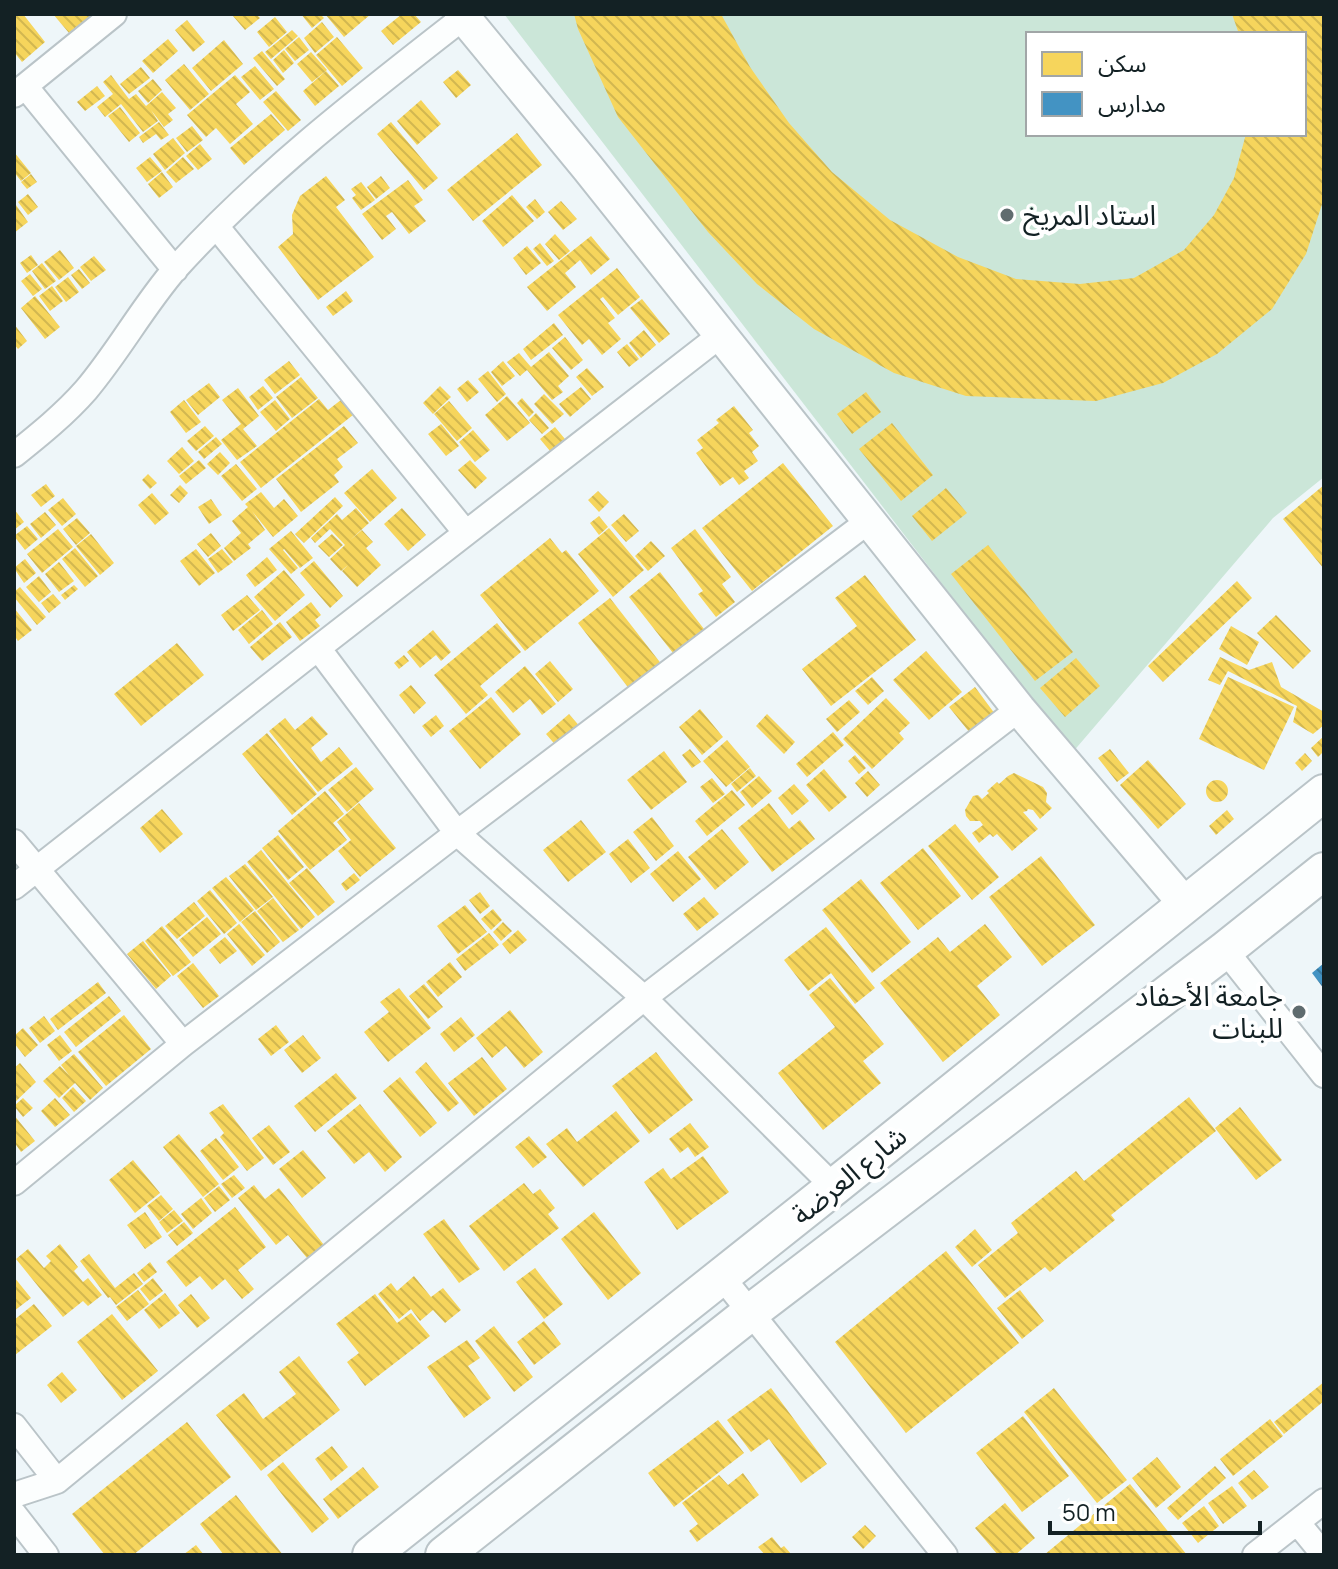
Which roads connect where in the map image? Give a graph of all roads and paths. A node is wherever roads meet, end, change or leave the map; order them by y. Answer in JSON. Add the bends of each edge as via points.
{"nodes":[{"id":1,"x":114,"y":14,"type":"edge"},
{"id":2,"x":462,"y":15,"type":"edge"},
{"id":3,"x":20,"y":91,"type":"edge"},
{"id":4,"x":216,"y":226,"type":"junction"},
{"id":5,"x":175,"y":270,"type":"junction"},
{"id":6,"x":722,"y":334,"type":"junction"},
{"id":7,"x":14,"y":455,"type":"edge"},
{"id":8,"x":870,"y":520,"type":"junction"},
{"id":9,"x":466,"y":533,"type":"junction"},
{"id":10,"x":318,"y":648,"type":"junction"},
{"id":11,"x":1019,"y":709,"type":"junction"},
{"id":12,"x":1324,"y":793,"type":"edge"},
{"id":13,"x":457,"y":833,"type":"junction"},
{"id":14,"x":14,"y":842,"type":"edge"},
{"id":15,"x":36,"y":869,"type":"junction"},
{"id":16,"x":1324,"y":871,"type":"edge"},
{"id":17,"x":14,"y":887,"type":"edge"},
{"id":18,"x":1185,"y":904,"type":"junction"},
{"id":19,"x":1225,"y":950,"type":"junction"},
{"id":20,"x":644,"y":998,"type":"junction"},
{"id":21,"x":183,"y":1044,"type":"junction"},
{"id":22,"x":1324,"y":1075,"type":"edge"},
{"id":23,"x":14,"y":1183,"type":"edge"},
{"id":24,"x":834,"y":1187,"type":"junction"},
{"id":25,"x":722,"y":1277,"type":"junction"},
{"id":26,"x":751,"y":1312,"type":"junction"},
{"id":27,"x":14,"y":1426,"type":"edge"},
{"id":28,"x":57,"y":1481,"type":"junction"},
{"id":29,"x":14,"y":1495,"type":"edge"},
{"id":30,"x":1324,"y":1501,"type":"edge"},
{"id":31,"x":14,"y":1514,"type":"edge"},
{"id":32,"x":1297,"y":1522,"type":"junction"},
{"id":33,"x":46,"y":1555,"type":"edge"},
{"id":34,"x":371,"y":1555,"type":"edge"},
{"id":35,"x":444,"y":1555,"type":"edge"},
{"id":36,"x":945,"y":1555,"type":"edge"},
{"id":37,"x":1255,"y":1555,"type":"edge"},
{"id":38,"x":1324,"y":1555,"type":"edge"}],
"edges":[{"from":1,"to":3,"type":"street"},
{"from":2,"to":4,"type":"street","via":[[333,120]]},
{"from":2,"to":6,"type":"street"},
{"from":3,"to":5,"type":"street"},
{"from":4,"to":5,"type":"street"},
{"from":4,"to":9,"type":"street"},
{"from":5,"to":7,"type":"street","via":[[84,392]]},
{"from":6,"to":8,"type":"street"},
{"from":6,"to":9,"type":"street"},
{"from":8,"to":11,"type":"street"},
{"from":8,"to":13,"type":"street"},
{"from":9,"to":10,"type":"street"},
{"from":10,"to":13,"type":"street"},
{"from":10,"to":15,"type":"street"},
{"from":11,"to":18,"type":"street"},
{"from":11,"to":20,"type":"street"},
{"from":12,"to":18,"type":"main road","name":"شارع العرضة"},
{"from":13,"to":20,"type":"street"},
{"from":13,"to":21,"type":"street"},
{"from":14,"to":15,"type":"street"},
{"from":15,"to":17,"type":"street"},
{"from":15,"to":21,"type":"street"},
{"from":16,"to":19,"type":"main road","name":"شارع العرضة"},
{"from":18,"to":24,"type":"main road","name":"شارع العرضة"},
{"from":19,"to":22,"type":"street"},
{"from":19,"to":26,"type":"main road","name":"شارع العرضة"},
{"from":20,"to":24,"type":"street"},
{"from":20,"to":28,"type":"street"},
{"from":21,"to":23,"type":"street"},
{"from":24,"to":25,"type":"main road","name":"شارع العرضة"},
{"from":25,"to":26,"type":"street"},
{"from":25,"to":34,"type":"main road","name":"شارع العرضة"},
{"from":26,"to":35,"type":"main road","name":"شارع العرضة"},
{"from":26,"to":36,"type":"street"},
{"from":27,"to":28,"type":"street"},
{"from":28,"to":29,"type":"street"},
{"from":30,"to":32,"type":"street"},
{"from":31,"to":33,"type":"street"},
{"from":32,"to":37,"type":"street"},
{"from":32,"to":38,"type":"street"}]}
